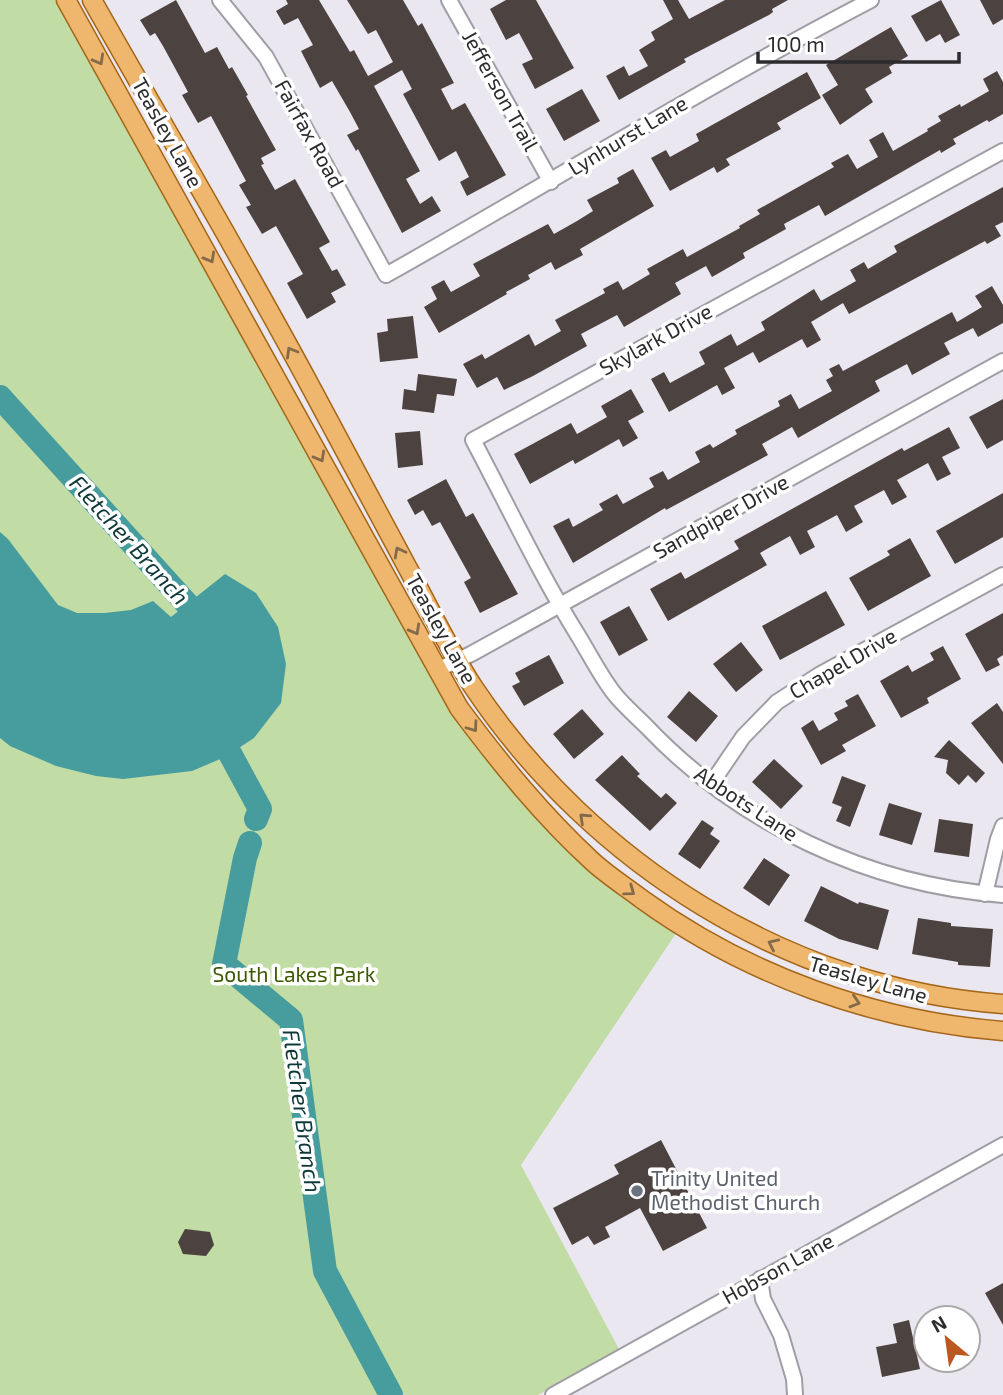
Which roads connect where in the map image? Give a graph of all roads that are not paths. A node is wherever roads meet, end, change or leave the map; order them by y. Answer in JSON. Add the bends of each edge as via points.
{"nodes":[{"id":1,"x":66,"y":0,"type":"edge"},
{"id":2,"x":92,"y":0,"type":"edge"},
{"id":3,"x":220,"y":0,"type":"edge"},
{"id":4,"x":449,"y":0,"type":"edge"},
{"id":5,"x":871,"y":0,"type":"edge"},
{"id":6,"x":1003,"y":151,"type":"edge"},
{"id":7,"x":551,"y":182,"type":"junction"},
{"id":8,"x":386,"y":275,"type":"joint"},
{"id":9,"x":1003,"y":361,"type":"edge"},
{"id":10,"x":1003,"y":575,"type":"edge"},
{"id":11,"x":560,"y":605,"type":"junction"},
{"id":12,"x":458,"y":661,"type":"junction"},
{"id":13,"x":437,"y":670,"type":"junction"},
{"id":14,"x":711,"y":784,"type":"junction"},
{"id":15,"x":1003,"y":826,"type":"edge"},
{"id":16,"x":985,"y":894,"type":"junction"},
{"id":17,"x":1003,"y":895,"type":"edge"},
{"id":18,"x":1003,"y":1004,"type":"edge"},
{"id":19,"x":1003,"y":1031,"type":"edge"},
{"id":20,"x":1003,"y":1145,"type":"edge"},
{"id":21,"x":760,"y":1279,"type":"junction"},
{"id":22,"x":553,"y":1395,"type":"edge"},
{"id":23,"x":795,"y":1395,"type":"edge"}],
"edges":[{"from":1,"to":13,"type":"main road","name":"Teasley Lane","one_way":true},
{"from":12,"to":2,"type":"main road","name":"Teasley Lane","one_way":true,"via":[[296,360]]},
{"from":3,"to":8,"type":"street","name":"Fairfax Road","via":[[266,57]]},
{"from":4,"to":7,"type":"street","name":"Jefferson Trail"},
{"from":5,"to":7,"type":"street","name":"Lynhurst Lane","via":[[630,132]]},
{"from":6,"to":11,"type":"street","name":"Skylark Drive","via":[[473,440]]},
{"from":7,"to":8,"type":"street","name":"Lynhurst Lane"},
{"from":9,"to":11,"type":"street","name":"Sandpiper Drive"},
{"from":10,"to":14,"type":"street","name":"Chapel Drive","via":[[776,702],[743,737]]},
{"from":11,"to":12,"type":"street","name":"Sandpiper Drive"},
{"from":11,"to":14,"type":"street","name":"Abbots Lane","via":[[612,691],[663,744]]},
{"from":12,"to":13,"type":"street","name":"Sandpiper Drive"},
{"from":18,"to":12,"type":"main road","name":"Teasley Lane","one_way":true,"via":[[919,994],[817,963],[729,922],[686,896],[607,838],[548,783]]},
{"from":13,"to":19,"type":"main road","name":"Teasley Lane","one_way":true,"via":[[486,745],[542,810],[593,862],[669,918],[758,968],[809,988],[894,1014]]},
{"from":14,"to":16,"type":"street","name":"Abbots Lane","via":[[782,832],[843,859],[916,883]]},
{"from":15,"to":16,"type":"street"},
{"from":16,"to":17,"type":"street","name":"Abbots Lane"},
{"from":20,"to":21,"type":"street","name":"Hobson Lane"},
{"from":21,"to":22,"type":"street","name":"Hobson Lane"},
{"from":21,"to":23,"type":"street","via":[[763,1299],[792,1370]]}]}
